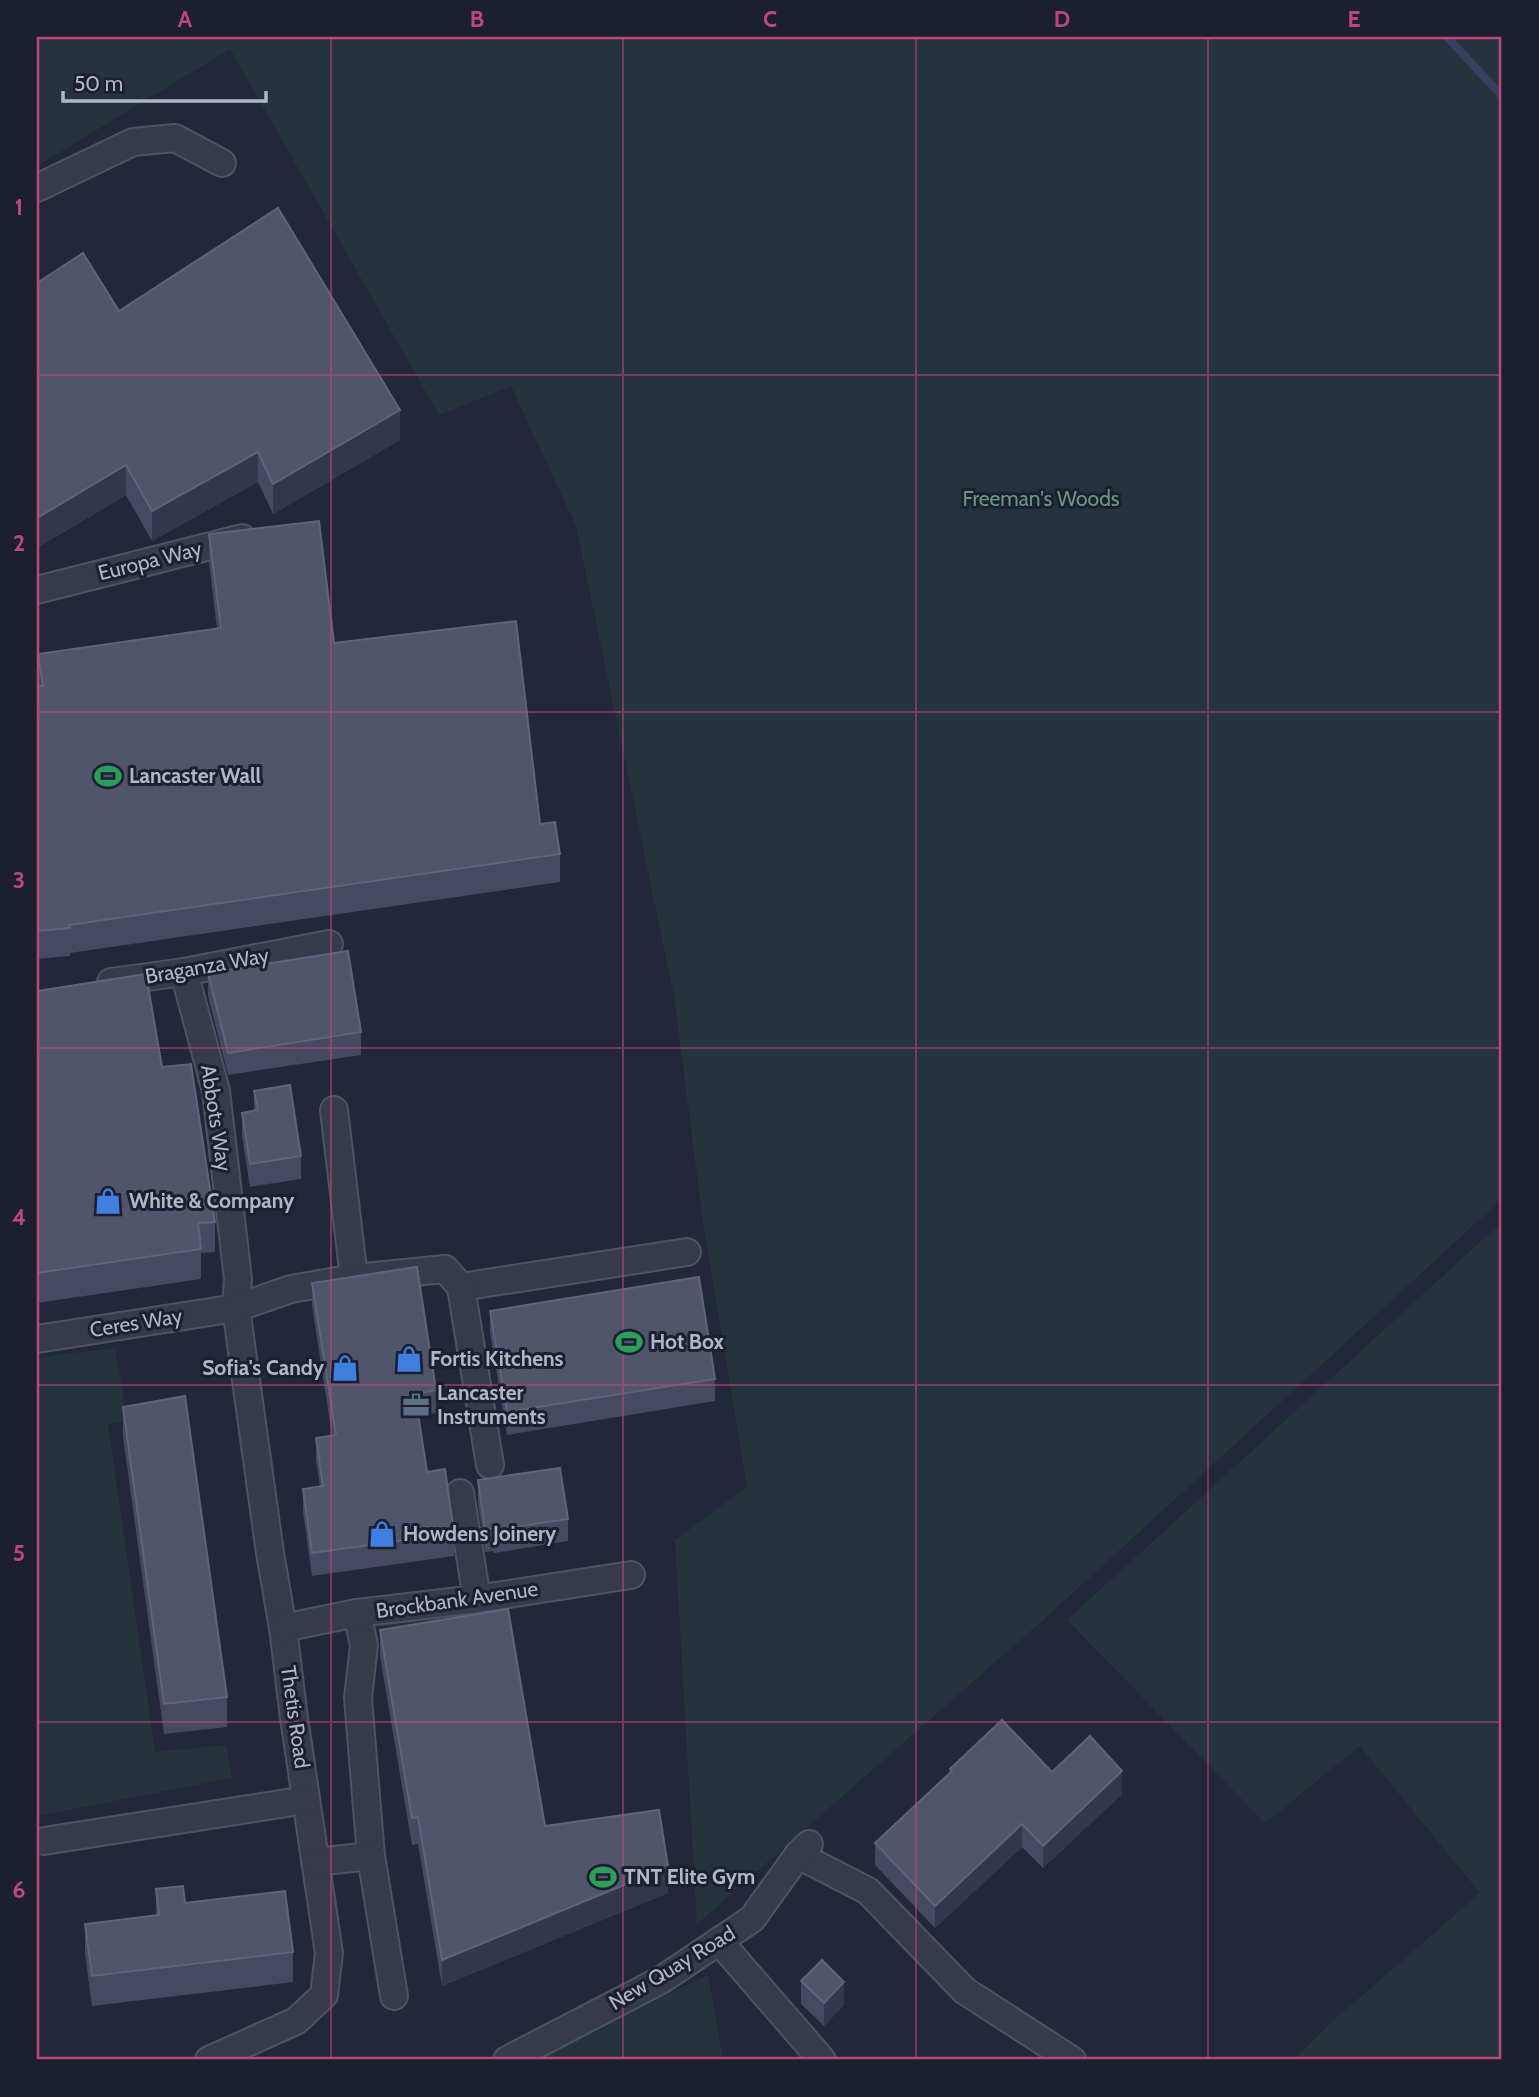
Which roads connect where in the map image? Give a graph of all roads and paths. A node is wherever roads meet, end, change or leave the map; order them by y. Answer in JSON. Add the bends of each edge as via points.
{"nodes":[{"id":1,"x":222,"y":163,"type":"dead end"},
{"id":2,"x":37,"y":188,"type":"edge"},
{"id":3,"x":264,"y":533,"type":"edge"},
{"id":4,"x":37,"y":590,"type":"edge"},
{"id":5,"x":329,"y":944,"type":"dead end"},
{"id":6,"x":184,"y":972,"type":"junction"},
{"id":7,"x":85,"y":986,"type":"edge"},
{"id":8,"x":334,"y":1110,"type":"dead end"},
{"id":9,"x":687,"y":1252,"type":"dead end"},
{"id":10,"x":354,"y":1278,"type":"junction"},
{"id":11,"x":461,"y":1287,"type":"junction"},
{"id":12,"x":236,"y":1308,"type":"junction"},
{"id":13,"x":37,"y":1339,"type":"edge"},
{"id":14,"x":490,"y":1465,"type":"dead end"},
{"id":15,"x":460,"y":1493,"type":"dead end"},
{"id":16,"x":631,"y":1575,"type":"dead end"},
{"id":17,"x":477,"y":1599,"type":"junction"},
{"id":18,"x":357,"y":1614,"type":"junction"},
{"id":19,"x":283,"y":1628,"type":"junction"},
{"id":20,"x":306,"y":1800,"type":"junction"},
{"id":21,"x":44,"y":1841,"type":"dead end"},
{"id":22,"x":371,"y":1856,"type":"junction"},
{"id":23,"x":316,"y":1862,"type":"junction"},
{"id":24,"x":719,"y":1941,"type":"junction"},
{"id":25,"x":394,"y":1996,"type":"dead end"},
{"id":26,"x":209,"y":2060,"type":"edge"},
{"id":27,"x":508,"y":2060,"type":"edge"},
{"id":28,"x":822,"y":2060,"type":"edge"},
{"id":29,"x":1072,"y":2060,"type":"edge"}],
"edges":[{"from":1,"to":2,"type":"street","via":[[175,138],[133,142]]},
{"from":3,"to":4,"type":"street","name":"Europa Way"},
{"from":5,"to":6,"type":"street","name":"Braganza Way"},
{"from":6,"to":7,"type":"street","name":"Braganza Way"},
{"from":6,"to":12,"type":"street","name":"Abbots Way","via":[[216,1091],[239,1279]]},
{"from":8,"to":10,"type":"street"},
{"from":9,"to":11,"type":"street"},
{"from":10,"to":11,"type":"street","name":"Ceres Way","via":[[445,1269]]},
{"from":10,"to":12,"type":"street","name":"Ceres Way","via":[[291,1289]]},
{"from":11,"to":14,"type":"street"},
{"from":12,"to":13,"type":"street","name":"Ceres Way"},
{"from":12,"to":19,"type":"street","name":"Thetis Road"},
{"from":15,"to":17,"type":"street"},
{"from":16,"to":17,"type":"street","name":"Brockbank Avenue"},
{"from":17,"to":18,"type":"street","name":"Brockbank Avenue"},
{"from":18,"to":19,"type":"street","name":"Brockbank Avenue"},
{"from":18,"to":22,"type":"street","via":[[364,1645],[358,1698]]},
{"from":19,"to":20,"type":"street","name":"Thetis Road"},
{"from":20,"to":21,"type":"street"},
{"from":20,"to":23,"type":"street","name":"Thetis Road"},
{"from":22,"to":23,"type":"street"},
{"from":22,"to":25,"type":"street"},
{"from":23,"to":26,"type":"street","name":"Thetis Road","via":[[329,1953],[324,1995],[296,2021]]},
{"from":24,"to":27,"type":"street","name":"New Quay Road","via":[[661,1980]]},
{"from":24,"to":28,"type":"street"},
{"from":24,"to":29,"type":"street","name":"New Quay Road","via":[[752,1919],[804,1849],[867,1891],[965,1991]]}]}
